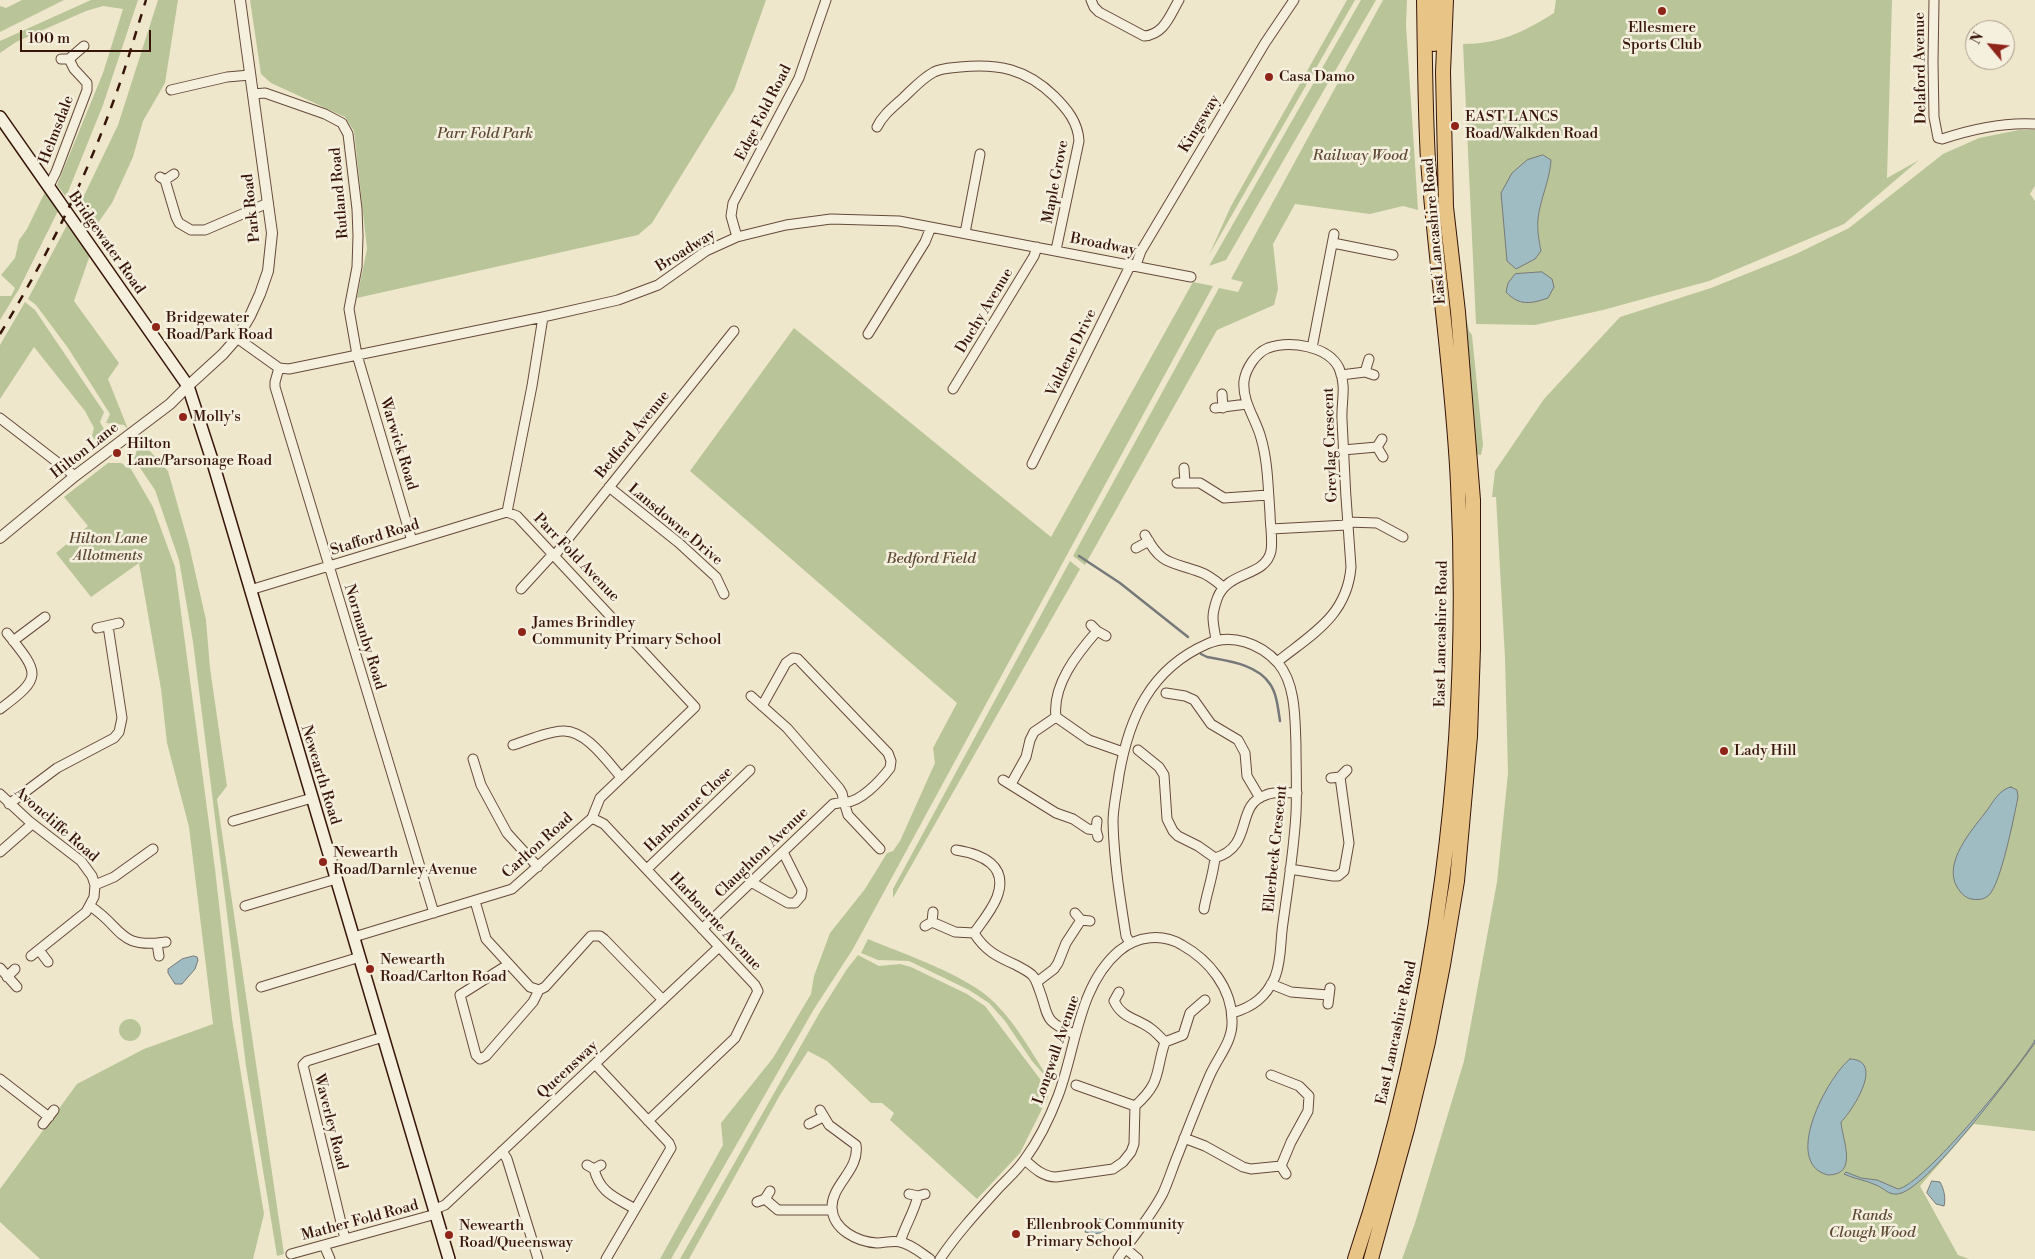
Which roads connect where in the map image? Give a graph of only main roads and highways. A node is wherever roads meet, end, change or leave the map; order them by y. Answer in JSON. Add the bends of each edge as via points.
{"nodes":[{"id":1,"x":1424,"y":0,"type":"edge"},
{"id":2,"x":1434,"y":0,"type":"edge"},
{"id":3,"x":1446,"y":0,"type":"edge"},
{"id":4,"x":0,"y":117,"type":"edge"},
{"id":5,"x":1428,"y":129,"type":"junction"},
{"id":6,"x":188,"y":386,"type":"joint"},
{"id":7,"x":449,"y":1259,"type":"edge"},
{"id":8,"x":1355,"y":1259,"type":"edge"},
{"id":9,"x":1371,"y":1259,"type":"edge"}],
"edges":[{"from":1,"to":5,"type":"highway","name":"East Lancashire Road"},
{"from":2,"to":5,"type":"highway","via":[[1434,105]]},
{"from":3,"to":9,"type":"highway","name":"East Lancashire Road","via":[[1443,72],[1446,207],[1473,500],[1470,736],[1457,881],[1443,965],[1410,1120]]},
{"from":4,"to":6,"type":"main road","name":"Bridgewater Road"},
{"from":5,"to":8,"type":"highway","name":"East Lancashire Road","via":[[1458,483],[1460,635],[1455,749],[1445,864],[1418,1024],[1386,1158]]},
{"from":6,"to":7,"type":"main road","name":"Newearth Road"}]}
